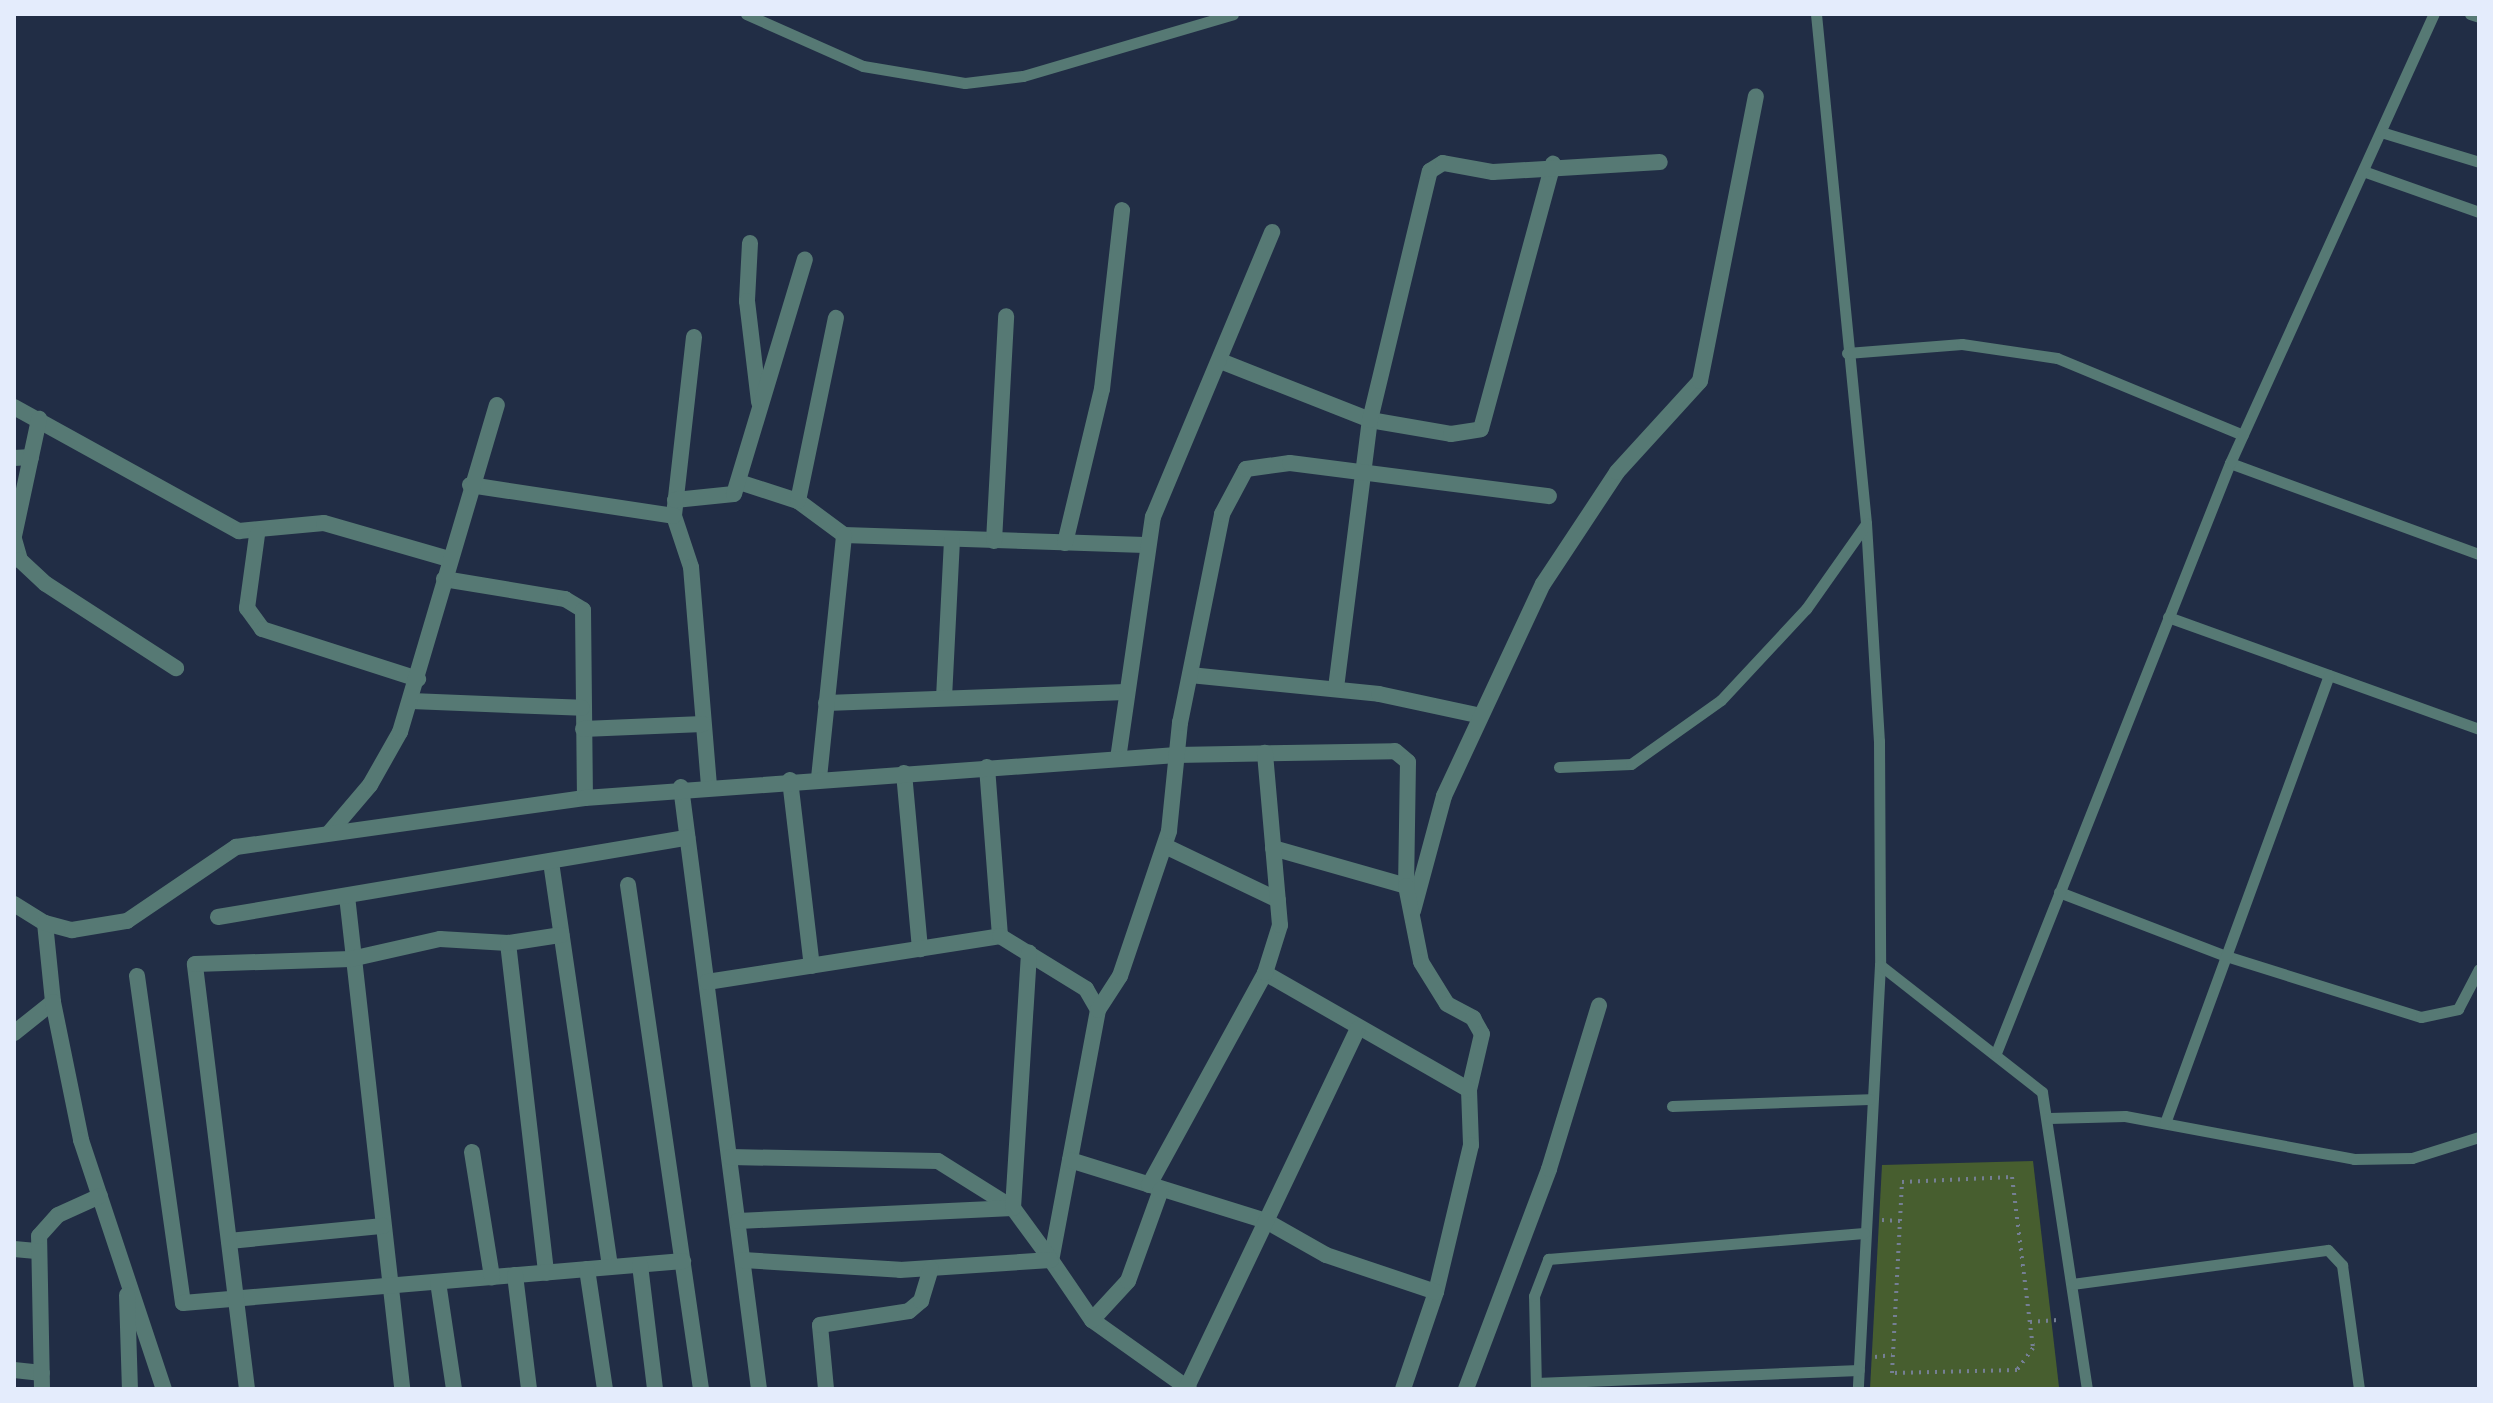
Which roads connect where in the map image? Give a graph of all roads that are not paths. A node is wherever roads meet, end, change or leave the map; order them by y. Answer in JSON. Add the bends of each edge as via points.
{"nodes":[{"id":1,"x":746,"y":14,"type":"edge"},
{"id":2,"x":1233,"y":14,"type":"edge"},
{"id":3,"x":1816,"y":14,"type":"edge"},
{"id":4,"x":2434,"y":14,"type":"edge"},
{"id":5,"x":2470,"y":14,"type":"edge"},
{"id":6,"x":2479,"y":17,"type":"edge"},
{"id":7,"x":1756,"y":96,"type":"dead end"},
{"id":8,"x":2381,"y":132,"type":"junction"},
{"id":9,"x":1660,"y":162,"type":"dead end"},
{"id":10,"x":2479,"y":162,"type":"edge"},
{"id":11,"x":1553,"y":164,"type":"junction"},
{"id":12,"x":2363,"y":171,"type":"junction"},
{"id":13,"x":1122,"y":210,"type":"dead end"},
{"id":14,"x":2479,"y":212,"type":"edge"},
{"id":15,"x":1272,"y":232,"type":"dead end"},
{"id":16,"x":750,"y":243,"type":"dead end"},
{"id":17,"x":805,"y":259,"type":"dead end"},
{"id":18,"x":1006,"y":316,"type":"dead end"},
{"id":19,"x":836,"y":318,"type":"dead end"},
{"id":20,"x":694,"y":337,"type":"dead end"},
{"id":21,"x":1847,"y":353,"type":"junction"},
{"id":22,"x":1223,"y":362,"type":"junction"},
{"id":23,"x":497,"y":405,"type":"dead end"},
{"id":24,"x":14,"y":407,"type":"edge"},
{"id":25,"x":761,"y":412,"type":"junction"},
{"id":26,"x":39,"y":419,"type":"junction"},
{"id":27,"x":1370,"y":420,"type":"junction"},
{"id":28,"x":2243,"y":435,"type":"junction"},
{"id":29,"x":22,"y":458,"type":"edge"},
{"id":30,"x":2230,"y":463,"type":"junction"},
{"id":31,"x":1364,"y":471,"type":"junction"},
{"id":32,"x":739,"y":482,"type":"junction"},
{"id":33,"x":470,"y":485,"type":"junction"},
{"id":34,"x":1549,"y":496,"type":"dead end"},
{"id":35,"x":798,"y":501,"type":"junction"},
{"id":36,"x":674,"y":508,"type":"junction"},
{"id":37,"x":1866,"y":523,"type":"junction"},
{"id":38,"x":257,"y":535,"type":"junction"},
{"id":39,"x":844,"y":535,"type":"junction"},
{"id":40,"x":14,"y":538,"type":"edge"},
{"id":41,"x":952,"y":540,"type":"junction"},
{"id":42,"x":994,"y":541,"type":"junction"},
{"id":43,"x":1065,"y":543,"type":"junction"},
{"id":44,"x":1145,"y":545,"type":"junction"},
{"id":45,"x":2479,"y":554,"type":"edge"},
{"id":46,"x":449,"y":559,"type":"junction"},
{"id":47,"x":444,"y":579,"type":"junction"},
{"id":48,"x":2168,"y":617,"type":"junction"},
{"id":49,"x":176,"y":668,"type":"dead end"},
{"id":50,"x":1190,"y":675,"type":"junction"},
{"id":51,"x":2329,"y":675,"type":"junction"},
{"id":52,"x":418,"y":679,"type":"junction"},
{"id":53,"x":1336,"y":688,"type":"junction"},
{"id":54,"x":1126,"y":692,"type":"junction"},
{"id":55,"x":944,"y":698,"type":"junction"},
{"id":56,"x":411,"y":701,"type":"junction"},
{"id":57,"x":826,"y":703,"type":"junction"},
{"id":58,"x":582,"y":708,"type":"junction"},
{"id":59,"x":1477,"y":715,"type":"junction"},
{"id":60,"x":703,"y":724,"type":"junction"},
{"id":61,"x":583,"y":729,"type":"junction"},
{"id":62,"x":2479,"y":729,"type":"edge"},
{"id":63,"x":1265,"y":753,"type":"junction"},
{"id":64,"x":1176,"y":755,"type":"junction"},
{"id":65,"x":1118,"y":759,"type":"junction"},
{"id":66,"x":987,"y":767,"type":"junction"},
{"id":67,"x":1559,"y":767,"type":"dead end"},
{"id":68,"x":904,"y":773,"type":"junction"},
{"id":69,"x":819,"y":778,"type":"junction"},
{"id":70,"x":790,"y":780,"type":"junction"},
{"id":71,"x":709,"y":785,"type":"junction"},
{"id":72,"x":681,"y":787,"type":"junction"},
{"id":73,"x":585,"y":798,"type":"junction"},
{"id":74,"x":330,"y":832,"type":"junction"},
{"id":75,"x":687,"y":838,"type":"junction"},
{"id":76,"x":1165,"y":846,"type":"junction"},
{"id":77,"x":1273,"y":848,"type":"junction"},
{"id":78,"x":551,"y":862,"type":"junction"},
{"id":79,"x":628,"y":885,"type":"dead end"},
{"id":80,"x":1406,"y":886,"type":"junction"},
{"id":81,"x":2059,"y":892,"type":"junction"},
{"id":82,"x":347,"y":896,"type":"junction"},
{"id":83,"x":1278,"y":900,"type":"junction"},
{"id":84,"x":14,"y":904,"type":"edge"},
{"id":85,"x":218,"y":917,"type":"dead end"},
{"id":86,"x":1410,"y":921,"type":"junction"},
{"id":87,"x":45,"y":923,"type":"junction"},
{"id":88,"x":561,"y":935,"type":"junction"},
{"id":89,"x":1000,"y":936,"type":"junction"},
{"id":90,"x":508,"y":943,"type":"junction"},
{"id":91,"x":920,"y":949,"type":"junction"},
{"id":92,"x":1029,"y":953,"type":"junction"},
{"id":93,"x":2226,"y":956,"type":"junction"},
{"id":94,"x":351,"y":959,"type":"junction"},
{"id":95,"x":1880,"y":965,"type":"junction"},
{"id":96,"x":812,"y":966,"type":"junction"},
{"id":97,"x":2479,"y":969,"type":"edge"},
{"id":98,"x":1265,"y":973,"type":"junction"},
{"id":99,"x":137,"y":976,"type":"dead end"},
{"id":100,"x":707,"y":982,"type":"junction"},
{"id":101,"x":53,"y":1002,"type":"junction"},
{"id":102,"x":1599,"y":1005,"type":"dead end"},
{"id":103,"x":1098,"y":1010,"type":"junction"},
{"id":104,"x":1358,"y":1029,"type":"junction"},
{"id":105,"x":14,"y":1033,"type":"edge"},
{"id":106,"x":1996,"y":1053,"type":"junction"},
{"id":107,"x":1469,"y":1090,"type":"junction"},
{"id":108,"x":1869,"y":1099,"type":"junction"},
{"id":109,"x":1672,"y":1106,"type":"dead end"},
{"id":110,"x":2049,"y":1118,"type":"junction"},
{"id":111,"x":2165,"y":1123,"type":"junction"},
{"id":112,"x":2479,"y":1137,"type":"edge"},
{"id":113,"x":472,"y":1152,"type":"dead end"},
{"id":114,"x":730,"y":1157,"type":"junction"},
{"id":115,"x":1070,"y":1160,"type":"junction"},
{"id":116,"x":1155,"y":1187,"type":"junction"},
{"id":117,"x":100,"y":1196,"type":"junction"},
{"id":118,"x":1013,"y":1208,"type":"junction"},
{"id":119,"x":738,"y":1221,"type":"junction"},
{"id":120,"x":1266,"y":1221,"type":"junction"},
{"id":121,"x":383,"y":1226,"type":"junction"},
{"id":122,"x":1864,"y":1233,"type":"junction"},
{"id":123,"x":229,"y":1241,"type":"junction"},
{"id":124,"x":14,"y":1249,"type":"edge"},
{"id":125,"x":39,"y":1251,"type":"junction"},
{"id":126,"x":743,"y":1260,"type":"junction"},
{"id":127,"x":1051,"y":1260,"type":"junction"},
{"id":128,"x":683,"y":1261,"type":"junction"},
{"id":129,"x":640,"y":1265,"type":"junction"},
{"id":130,"x":610,"y":1267,"type":"junction"},
{"id":131,"x":587,"y":1269,"type":"junction"},
{"id":132,"x":931,"y":1269,"type":"junction"},
{"id":133,"x":546,"y":1273,"type":"junction"},
{"id":134,"x":515,"y":1275,"type":"junction"},
{"id":135,"x":127,"y":1277,"type":"junction"},
{"id":136,"x":492,"y":1277,"type":"junction"},
{"id":137,"x":438,"y":1282,"type":"junction"},
{"id":138,"x":2072,"y":1284,"type":"junction"},
{"id":139,"x":390,"y":1286,"type":"junction"},
{"id":140,"x":1436,"y":1292,"type":"junction"},
{"id":141,"x":236,"y":1299,"type":"junction"},
{"id":142,"x":1092,"y":1320,"type":"junction"},
{"id":143,"x":14,"y":1370,"type":"edge"},
{"id":144,"x":1859,"y":1370,"type":"junction"},
{"id":145,"x":42,"y":1381,"type":"edge"},
{"id":146,"x":1536,"y":1386,"type":"edge"},
{"id":147,"x":1188,"y":1388,"type":"edge"},
{"id":148,"x":130,"y":1389,"type":"edge"},
{"id":149,"x":164,"y":1389,"type":"edge"},
{"id":150,"x":247,"y":1389,"type":"edge"},
{"id":151,"x":402,"y":1389,"type":"edge"},
{"id":152,"x":454,"y":1389,"type":"edge"},
{"id":153,"x":529,"y":1389,"type":"edge"},
{"id":154,"x":605,"y":1389,"type":"edge"},
{"id":155,"x":655,"y":1389,"type":"edge"},
{"id":156,"x":701,"y":1389,"type":"edge"},
{"id":157,"x":759,"y":1389,"type":"edge"},
{"id":158,"x":826,"y":1389,"type":"edge"},
{"id":159,"x":1403,"y":1389,"type":"edge"},
{"id":160,"x":1466,"y":1389,"type":"edge"},
{"id":161,"x":1858,"y":1389,"type":"edge"},
{"id":162,"x":2087,"y":1389,"type":"edge"},
{"id":163,"x":2359,"y":1389,"type":"edge"}],
"edges":[{"from":1,"to":2,"type":"lane","via":[[863,66],[965,83],[1023,76]]},
{"from":3,"to":21,"type":"lane"},
{"from":4,"to":8,"type":"lane"},
{"from":5,"to":6,"type":"lane"},
{"from":7,"to":59,"type":"street","via":[[1700,381],[1586,514]]},
{"from":8,"to":10,"type":"lane"},
{"from":8,"to":12,"type":"lane"},
{"from":9,"to":11,"type":"street"},
{"from":11,"to":27,"type":"street","via":[[1493,172],[1443,163],[1430,171]]},
{"from":11,"to":27,"type":"street","via":[[1489,419],[1472,434]]},
{"from":12,"to":14,"type":"lane"},
{"from":12,"to":28,"type":"lane"},
{"from":13,"to":43,"type":"street","via":[[1102,389]]},
{"from":15,"to":22,"type":"street"},
{"from":16,"to":25,"type":"street","via":[[747,301]]},
{"from":17,"to":25,"type":"street"},
{"from":18,"to":42,"type":"street"},
{"from":19,"to":35,"type":"street"},
{"from":20,"to":36,"type":"street"},
{"from":21,"to":28,"type":"lane","via":[[1962,344],[2057,358]]},
{"from":21,"to":37,"type":"lane"},
{"from":22,"to":27,"type":"street"},
{"from":22,"to":44,"type":"street"},
{"from":23,"to":33,"type":"street"},
{"from":24,"to":26,"type":"street"},
{"from":25,"to":32,"type":"street"},
{"from":26,"to":29,"type":"street"},
{"from":26,"to":38,"type":"street","via":[[216,522]]},
{"from":27,"to":31,"type":"street"},
{"from":28,"to":30,"type":"lane"},
{"from":29,"to":40,"type":"street"},
{"from":30,"to":45,"type":"lane"},
{"from":30,"to":48,"type":"lane"},
{"from":31,"to":34,"type":"street"},
{"from":31,"to":50,"type":"street","via":[[1263,462],[1246,469],[1222,514]]},
{"from":31,"to":53,"type":"street"},
{"from":32,"to":35,"type":"street"},
{"from":32,"to":36,"type":"street","via":[[727,500]]},
{"from":33,"to":36,"type":"street"},
{"from":33,"to":46,"type":"street"},
{"from":35,"to":39,"type":"street"},
{"from":36,"to":60,"type":"street","via":[[691,567]]},
{"from":37,"to":67,"type":"lane","via":[[1806,609],[1721,700],[1631,764]]},
{"from":37,"to":95,"type":"lane","via":[[1879,741]]},
{"from":38,"to":46,"type":"street","via":[[324,523]]},
{"from":38,"to":52,"type":"street","via":[[247,608],[262,629]]},
{"from":39,"to":41,"type":"street"},
{"from":39,"to":57,"type":"street"},
{"from":40,"to":49,"type":"street","via":[[20,560],[46,584]]},
{"from":41,"to":42,"type":"street"},
{"from":41,"to":55,"type":"street"},
{"from":42,"to":43,"type":"street"},
{"from":43,"to":44,"type":"street"},
{"from":44,"to":54,"type":"street"},
{"from":46,"to":47,"type":"street"},
{"from":47,"to":52,"type":"street"},
{"from":47,"to":58,"type":"street","via":[[565,599],[583,610]]},
{"from":48,"to":51,"type":"lane"},
{"from":48,"to":81,"type":"lane"},
{"from":50,"to":53,"type":"street"},
{"from":50,"to":64,"type":"street"},
{"from":51,"to":62,"type":"lane"},
{"from":51,"to":93,"type":"lane"},
{"from":52,"to":56,"type":"street"},
{"from":53,"to":59,"type":"street"},
{"from":54,"to":55,"type":"street"},
{"from":54,"to":65,"type":"street"},
{"from":55,"to":57,"type":"street"},
{"from":56,"to":58,"type":"street"},
{"from":56,"to":74,"type":"street","via":[[388,758]]},
{"from":57,"to":69,"type":"street"},
{"from":58,"to":61,"type":"street"},
{"from":59,"to":86,"type":"street","via":[[1444,796]]},
{"from":60,"to":61,"type":"street"},
{"from":60,"to":71,"type":"street"},
{"from":61,"to":73,"type":"street"},
{"from":63,"to":64,"type":"street"},
{"from":63,"to":77,"type":"street"},
{"from":63,"to":80,"type":"street","via":[[1404,755]]},
{"from":64,"to":65,"type":"street"},
{"from":64,"to":76,"type":"street"},
{"from":65,"to":66,"type":"street"},
{"from":66,"to":68,"type":"street"},
{"from":66,"to":89,"type":"street"},
{"from":68,"to":69,"type":"street"},
{"from":68,"to":91,"type":"street"},
{"from":69,"to":70,"type":"street"},
{"from":70,"to":71,"type":"street"},
{"from":70,"to":96,"type":"street"},
{"from":71,"to":72,"type":"street"},
{"from":72,"to":73,"type":"street"},
{"from":72,"to":75,"type":"street"},
{"from":73,"to":74,"type":"street"},
{"from":74,"to":87,"type":"street","via":[[236,847],[127,921],[72,930]]},
{"from":75,"to":78,"type":"street"},
{"from":75,"to":100,"type":"street"},
{"from":76,"to":83,"type":"street"},
{"from":76,"to":103,"type":"street","via":[[1120,976]]},
{"from":77,"to":80,"type":"street"},
{"from":77,"to":83,"type":"street"},
{"from":78,"to":82,"type":"street"},
{"from":78,"to":88,"type":"street"},
{"from":79,"to":128,"type":"street"},
{"from":80,"to":86,"type":"street"},
{"from":81,"to":93,"type":"lane"},
{"from":81,"to":106,"type":"lane"},
{"from":82,"to":85,"type":"street"},
{"from":82,"to":94,"type":"street"},
{"from":83,"to":98,"type":"street","via":[[1280,925]]},
{"from":84,"to":87,"type":"street"},
{"from":86,"to":107,"type":"street","via":[[1432,986],[1481,1025]]},
{"from":87,"to":101,"type":"street"},
{"from":88,"to":90,"type":"street"},
{"from":88,"to":130,"type":"street"},
{"from":89,"to":91,"type":"street"},
{"from":89,"to":92,"type":"street"},
{"from":90,"to":94,"type":"street","via":[[440,939]]},
{"from":90,"to":133,"type":"street"},
{"from":91,"to":96,"type":"street"},
{"from":92,"to":103,"type":"street","via":[[1086,989]]},
{"from":92,"to":118,"type":"street"},
{"from":93,"to":97,"type":"lane","via":[[2421,1017],[2458,1009]]},
{"from":93,"to":111,"type":"lane"},
{"from":94,"to":121,"type":"street"},
{"from":94,"to":123,"type":"street","via":[[195,964]]},
{"from":95,"to":106,"type":"lane"},
{"from":95,"to":108,"type":"lane"},
{"from":96,"to":100,"type":"street"},
{"from":98,"to":104,"type":"street"},
{"from":98,"to":116,"type":"street"},
{"from":99,"to":141,"type":"street","via":[[183,1303]]},
{"from":100,"to":114,"type":"street"},
{"from":101,"to":105,"type":"street"},
{"from":101,"to":117,"type":"street"},
{"from":102,"to":160,"type":"street","via":[[1549,1169]]},
{"from":103,"to":115,"type":"street"},
{"from":104,"to":107,"type":"street"},
{"from":104,"to":120,"type":"street"},
{"from":106,"to":110,"type":"lane","via":[[2030,1078]]},
{"from":107,"to":140,"type":"street","via":[[1471,1145]]},
{"from":108,"to":109,"type":"lane"},
{"from":108,"to":122,"type":"lane"},
{"from":110,"to":111,"type":"lane","via":[[2091,1113]]},
{"from":110,"to":138,"type":"lane"},
{"from":111,"to":112,"type":"lane","via":[[2354,1159],[2412,1158]]},
{"from":113,"to":136,"type":"street"},
{"from":114,"to":118,"type":"street","via":[[917,1156],[964,1174]]},
{"from":114,"to":119,"type":"street"},
{"from":115,"to":116,"type":"street"},
{"from":115,"to":127,"type":"street"},
{"from":116,"to":120,"type":"street"},
{"from":116,"to":142,"type":"street","via":[[1128,1281]]},
{"from":117,"to":125,"type":"street","via":[[45,1224]]},
{"from":117,"to":135,"type":"street"},
{"from":118,"to":119,"type":"street"},
{"from":118,"to":127,"type":"street"},
{"from":119,"to":126,"type":"street"},
{"from":120,"to":140,"type":"street","via":[[1326,1255]]},
{"from":120,"to":147,"type":"street"},
{"from":121,"to":123,"type":"street"},
{"from":121,"to":139,"type":"street"},
{"from":122,"to":144,"type":"lane"},
{"from":122,"to":146,"type":"lane","via":[[1548,1259],[1534,1296]]},
{"from":123,"to":141,"type":"street"},
{"from":124,"to":125,"type":"street"},
{"from":125,"to":145,"type":"street"},
{"from":126,"to":132,"type":"street"},
{"from":126,"to":157,"type":"street"},
{"from":127,"to":132,"type":"street"},
{"from":127,"to":142,"type":"street"},
{"from":128,"to":129,"type":"street"},
{"from":128,"to":156,"type":"street"},
{"from":129,"to":130,"type":"street"},
{"from":129,"to":155,"type":"street"},
{"from":130,"to":131,"type":"street"},
{"from":131,"to":133,"type":"street"},
{"from":131,"to":154,"type":"street"},
{"from":132,"to":158,"type":"street","via":[[921,1301],[909,1311],[820,1325]]},
{"from":133,"to":134,"type":"street"},
{"from":134,"to":136,"type":"street"},
{"from":134,"to":153,"type":"street"},
{"from":135,"to":148,"type":"street"},
{"from":135,"to":149,"type":"street"},
{"from":136,"to":137,"type":"street"},
{"from":137,"to":139,"type":"street"},
{"from":137,"to":152,"type":"street"},
{"from":138,"to":162,"type":"lane"},
{"from":138,"to":163,"type":"lane","via":[[2328,1250],[2342,1265]]},
{"from":139,"to":141,"type":"street"},
{"from":139,"to":151,"type":"street"},
{"from":140,"to":159,"type":"street"},
{"from":141,"to":150,"type":"street"},
{"from":142,"to":147,"type":"street"},
{"from":143,"to":145,"type":"street"},
{"from":144,"to":146,"type":"lane"},
{"from":144,"to":161,"type":"lane"}]}
